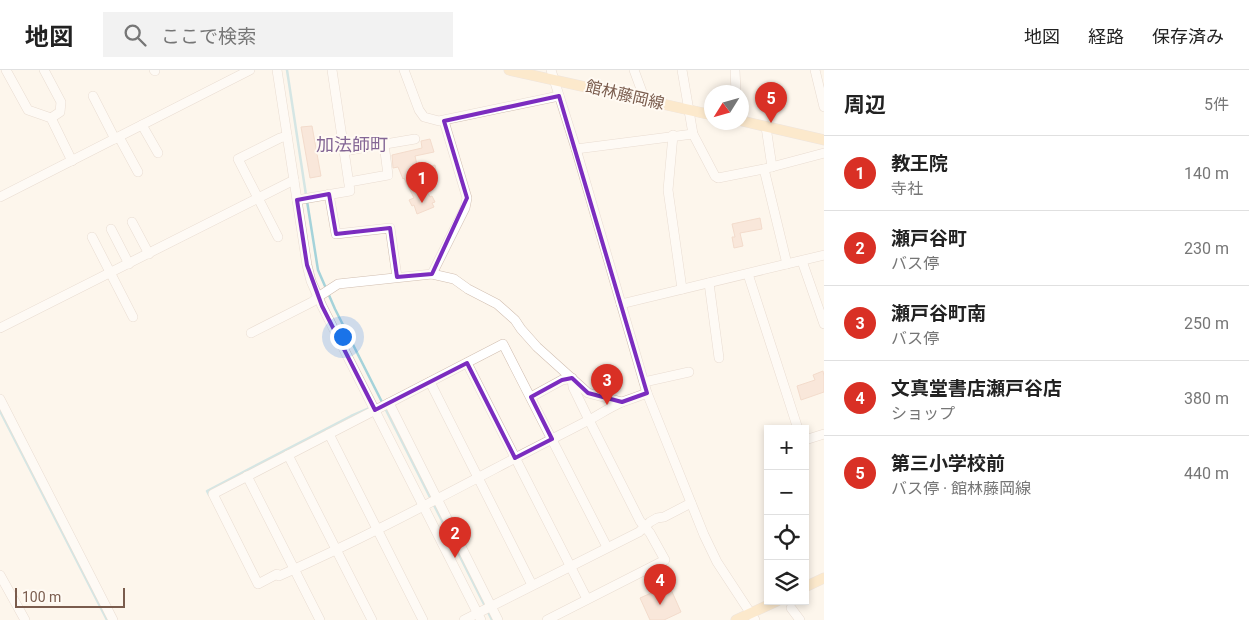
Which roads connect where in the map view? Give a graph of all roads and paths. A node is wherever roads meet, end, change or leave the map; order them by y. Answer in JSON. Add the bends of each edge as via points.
{"nodes":[{"id":1,"x":6,"y":70,"type":"edge"},
{"id":2,"x":44,"y":70,"type":"edge"},
{"id":3,"x":250,"y":70,"type":"edge"},
{"id":4,"x":277,"y":70,"type":"edge"},
{"id":5,"x":332,"y":70,"type":"edge"},
{"id":6,"x":404,"y":70,"type":"edge"},
{"id":7,"x":509,"y":70,"type":"edge"},
{"id":8,"x":634,"y":70,"type":"edge"},
{"id":9,"x":682,"y":70,"type":"edge"},
{"id":10,"x":735,"y":70,"type":"edge"},
{"id":11,"x":815,"y":70,"type":"edge"},
{"id":12,"x":553,"y":75,"type":"edge"},
{"id":13,"x":736,"y":85,"type":"edge"},
{"id":14,"x":93,"y":96,"type":"dead end"},
{"id":15,"x":559,"y":96,"type":"junction"},
{"id":16,"x":645,"y":100,"type":"junction"},
{"id":17,"x":824,"y":106,"type":"edge"},
{"id":18,"x":689,"y":109,"type":"junction"},
{"id":19,"x":704,"y":112,"type":"edge"},
{"id":20,"x":51,"y":118,"type":"junction"},
{"id":21,"x":444,"y":120,"type":"junction"},
{"id":22,"x":749,"y":123,"type":"edge"},
{"id":23,"x":142,"y":126,"type":"junction"},
{"id":24,"x":766,"y":127,"type":"junction"},
{"id":25,"x":693,"y":134,"type":"junction"},
{"id":26,"x":287,"y":136,"type":"junction"},
{"id":27,"x":673,"y":136,"type":"junction"},
{"id":28,"x":117,"y":138,"type":"junction"},
{"id":29,"x":415,"y":139,"type":"dead end"},
{"id":30,"x":824,"y":140,"type":"edge"},
{"id":31,"x":384,"y":144,"type":"junction"},
{"id":32,"x":576,"y":149,"type":"junction"},
{"id":33,"x":344,"y":151,"type":"junction"},
{"id":34,"x":158,"y":153,"type":"dead end"},
{"id":35,"x":824,"y":153,"type":"edge"},
{"id":36,"x":72,"y":161,"type":"junction"},
{"id":37,"x":768,"y":168,"type":"junction"},
{"id":38,"x":138,"y":172,"type":"dead end"},
{"id":39,"x":294,"y":180,"type":"junction"},
{"id":40,"x":349,"y":182,"type":"junction"},
{"id":41,"x":329,"y":194,"type":"junction"},
{"id":42,"x":0,"y":197,"type":"edge"},
{"id":43,"x":258,"y":198,"type":"junction"},
{"id":44,"x":297,"y":200,"type":"junction"},
{"id":45,"x":132,"y":222,"type":"dead end"},
{"id":46,"x":111,"y":229,"type":"dead end"},
{"id":47,"x":92,"y":237,"type":"dead end"},
{"id":48,"x":278,"y":237,"type":"dead end"},
{"id":49,"x":149,"y":254,"type":"junction"},
{"id":50,"x":824,"y":255,"type":"edge"},
{"id":51,"x":802,"y":261,"type":"junction"},
{"id":52,"x":129,"y":264,"type":"junction"},
{"id":53,"x":787,"y":264,"type":"junction"},
{"id":54,"x":110,"y":273,"type":"junction"},
{"id":55,"x":432,"y":274,"type":"junction"},
{"id":56,"x":748,"y":274,"type":"junction"},
{"id":57,"x":397,"y":277,"type":"junction"},
{"id":58,"x":709,"y":283,"type":"junction"},
{"id":59,"x":682,"y":290,"type":"junction"},
{"id":60,"x":318,"y":297,"type":"junction"},
{"id":61,"x":621,"y":304,"type":"junction"},
{"id":62,"x":132,"y":317,"type":"dead end"},
{"id":63,"x":824,"y":324,"type":"edge"},
{"id":64,"x":0,"y":328,"type":"edge"},
{"id":65,"x":251,"y":333,"type":"dead end"},
{"id":66,"x":719,"y":358,"type":"dead end"},
{"id":67,"x":467,"y":363,"type":"junction"},
{"id":68,"x":689,"y":372,"type":"dead end"},
{"id":69,"x":572,"y":378,"type":"junction"},
{"id":70,"x":430,"y":382,"type":"junction"},
{"id":71,"x":644,"y":382,"type":"junction"},
{"id":72,"x":648,"y":393,"type":"junction"},
{"id":73,"x":531,"y":397,"type":"junction"},
{"id":74,"x":0,"y":399,"type":"edge"},
{"id":75,"x":622,"y":402,"type":"junction"},
{"id":76,"x":389,"y":403,"type":"junction"},
{"id":77,"x":375,"y":410,"type":"junction"},
{"id":78,"x":589,"y":420,"type":"junction"},
{"id":79,"x":797,"y":425,"type":"edge"},
{"id":80,"x":329,"y":434,"type":"junction"},
{"id":81,"x":824,"y":434,"type":"edge"},
{"id":82,"x":552,"y":439,"type":"junction"},
{"id":83,"x":809,"y":439,"type":"edge"},
{"id":84,"x":288,"y":455,"type":"junction"},
{"id":85,"x":515,"y":458,"type":"junction"},
{"id":86,"x":247,"y":476,"type":"junction"},
{"id":87,"x":478,"y":477,"type":"junction"},
{"id":88,"x":437,"y":499,"type":"junction"},
{"id":89,"x":691,"y":503,"type":"junction"},
{"id":90,"x":423,"y":506,"type":"junction"},
{"id":91,"x":645,"y":526,"type":"junction"},
{"id":92,"x":377,"y":529,"type":"junction"},
{"id":93,"x":607,"y":548,"type":"junction"},
{"id":94,"x":336,"y":549,"type":"junction"},
{"id":95,"x":570,"y":566,"type":"junction"},
{"id":96,"x":294,"y":569,"type":"junction"},
{"id":97,"x":0,"y":576,"type":"edge"},
{"id":98,"x":824,"y":578,"type":"edge"},
{"id":99,"x":532,"y":585,"type":"junction"},
{"id":100,"x":809,"y":585,"type":"edge"},
{"id":101,"x":587,"y":599,"type":"junction"},
{"id":102,"x":771,"y":605,"type":"edge"},
{"id":103,"x":491,"y":607,"type":"junction"},
{"id":104,"x":791,"y":608,"type":"dead end"},
{"id":105,"x":479,"y":617,"type":"edge"},
{"id":106,"x":753,"y":617,"type":"edge"},
{"id":107,"x":25,"y":620,"type":"edge"},
{"id":108,"x":113,"y":620,"type":"edge"},
{"id":109,"x":320,"y":620,"type":"edge"},
{"id":110,"x":372,"y":620,"type":"edge"},
{"id":111,"x":423,"y":620,"type":"edge"},
{"id":112,"x":464,"y":620,"type":"edge"},
{"id":113,"x":498,"y":620,"type":"edge"},
{"id":114,"x":546,"y":620,"type":"edge"},
{"id":115,"x":736,"y":620,"type":"edge"},
{"id":116,"x":800,"y":620,"type":"edge"}],
"edges":[{"from":1,"to":20,"type":"street","via":[[28,110]]},
{"from":2,"to":20,"type":"street","via":[[60,102],[60,112]]},
{"from":3,"to":23,"type":"street"},
{"from":4,"to":26,"type":"street"},
{"from":5,"to":33,"type":"street"},
{"from":6,"to":21,"type":"street","via":[[424,117]]},
{"from":7,"to":12,"type":"main road","name":"館林藤岡線"},
{"from":8,"to":16,"type":"street"},
{"from":9,"to":18,"type":"street"},
{"from":10,"to":13,"type":"street"},
{"from":11,"to":17,"type":"street"},
{"from":12,"to":15,"type":"street"},
{"from":12,"to":16,"type":"main road","name":"館林藤岡線"},
{"from":14,"to":28,"type":"street"},
{"from":15,"to":21,"type":"street"},
{"from":15,"to":32,"type":"street"},
{"from":16,"to":18,"type":"main road","name":"館林藤岡線"},
{"from":18,"to":19,"type":"main road","name":"館林藤岡線"},
{"from":18,"to":25,"type":"street"},
{"from":20,"to":36,"type":"street"},
{"from":21,"to":55,"type":"street","via":[[467,198]]},
{"from":22,"to":24,"type":"main road"},
{"from":23,"to":28,"type":"street"},
{"from":23,"to":34,"type":"street"},
{"from":24,"to":30,"type":"main road"},
{"from":24,"to":37,"type":"street"},
{"from":25,"to":27,"type":"street"},
{"from":25,"to":37,"type":"street","via":[[718,178]]},
{"from":26,"to":39,"type":"street"},
{"from":26,"to":43,"type":"street","via":[[238,159]]},
{"from":27,"to":32,"type":"street"},
{"from":27,"to":59,"type":"street","via":[[668,190]]},
{"from":28,"to":36,"type":"street"},
{"from":28,"to":38,"type":"street"},
{"from":29,"to":31,"type":"street"},
{"from":31,"to":33,"type":"street"},
{"from":31,"to":40,"type":"street","via":[[388,176]]},
{"from":32,"to":61,"type":"street"},
{"from":33,"to":40,"type":"street"},
{"from":35,"to":37,"type":"street"},
{"from":36,"to":42,"type":"street"},
{"from":37,"to":53,"type":"street"},
{"from":39,"to":43,"type":"street"},
{"from":39,"to":44,"type":"street"},
{"from":40,"to":41,"type":"street","via":[[350,191]]},
{"from":41,"to":44,"type":"street"},
{"from":41,"to":57,"type":"street","via":[[336,234],[390,228]]},
{"from":43,"to":48,"type":"street"},
{"from":43,"to":49,"type":"street"},
{"from":44,"to":60,"type":"street","via":[[307,265]]},
{"from":45,"to":49,"type":"street"},
{"from":46,"to":52,"type":"street"},
{"from":47,"to":54,"type":"street"},
{"from":49,"to":52,"type":"street"},
{"from":50,"to":51,"type":"street"},
{"from":51,"to":53,"type":"street"},
{"from":51,"to":63,"type":"street"},
{"from":52,"to":54,"type":"street"},
{"from":53,"to":56,"type":"street"},
{"from":54,"to":62,"type":"street"},
{"from":54,"to":64,"type":"street"},
{"from":55,"to":57,"type":"street"},
{"from":55,"to":69,"type":"street","via":[[454,279],[497,304],[537,347]]},
{"from":56,"to":58,"type":"street"},
{"from":56,"to":79,"type":"street"},
{"from":57,"to":60,"type":"street","via":[[338,284]]},
{"from":58,"to":59,"type":"street"},
{"from":58,"to":66,"type":"street"},
{"from":59,"to":61,"type":"street"},
{"from":60,"to":65,"type":"street"},
{"from":60,"to":77,"type":"street"},
{"from":61,"to":71,"type":"street"},
{"from":67,"to":70,"type":"street"},
{"from":67,"to":73,"type":"street","via":[[503,344]]},
{"from":67,"to":85,"type":"street"},
{"from":68,"to":71,"type":"street"},
{"from":69,"to":73,"type":"street"},
{"from":69,"to":75,"type":"street","via":[[588,393]]},
{"from":69,"to":78,"type":"street"},
{"from":70,"to":76,"type":"street"},
{"from":70,"to":87,"type":"street"},
{"from":71,"to":72,"type":"street"},
{"from":72,"to":75,"type":"street"},
{"from":72,"to":89,"type":"street"},
{"from":73,"to":82,"type":"street"},
{"from":74,"to":108,"type":"street"},
{"from":75,"to":78,"type":"street"},
{"from":76,"to":77,"type":"street"},
{"from":76,"to":88,"type":"street"},
{"from":77,"to":80,"type":"street"},
{"from":77,"to":90,"type":"street"},
{"from":78,"to":82,"type":"street"},
{"from":78,"to":91,"type":"street"},
{"from":80,"to":84,"type":"street"},
{"from":80,"to":92,"type":"street"},
{"from":81,"to":83,"type":"street"},
{"from":82,"to":85,"type":"street"},
{"from":82,"to":93,"type":"street"},
{"from":84,"to":86,"type":"street"},
{"from":84,"to":94,"type":"street"},
{"from":85,"to":87,"type":"street"},
{"from":85,"to":95,"type":"street"},
{"from":86,"to":96,"type":"street"},
{"from":86,"to":96,"type":"street","via":[[213,494],[258,584]]},
{"from":87,"to":88,"type":"street"},
{"from":87,"to":99,"type":"street"},
{"from":88,"to":90,"type":"street"},
{"from":88,"to":103,"type":"street"},
{"from":89,"to":91,"type":"street"},
{"from":89,"to":106,"type":"street","via":[[717,562]]},
{"from":90,"to":92,"type":"street"},
{"from":90,"to":105,"type":"street"},
{"from":91,"to":93,"type":"street"},
{"from":91,"to":101,"type":"street","via":[[665,560]]},
{"from":92,"to":94,"type":"street"},
{"from":92,"to":111,"type":"street"},
{"from":93,"to":95,"type":"street"},
{"from":94,"to":96,"type":"street"},
{"from":94,"to":110,"type":"street"},
{"from":95,"to":99,"type":"street"},
{"from":95,"to":101,"type":"street"},
{"from":96,"to":109,"type":"street"},
{"from":97,"to":107,"type":"street"},
{"from":98,"to":100,"type":"main road"},
{"from":99,"to":103,"type":"street"},
{"from":101,"to":114,"type":"street"},
{"from":102,"to":106,"type":"main road"},
{"from":103,"to":105,"type":"street"},
{"from":103,"to":113,"type":"street"},
{"from":104,"to":116,"type":"street"},
{"from":105,"to":112,"type":"street"},
{"from":106,"to":115,"type":"main road"}]}
